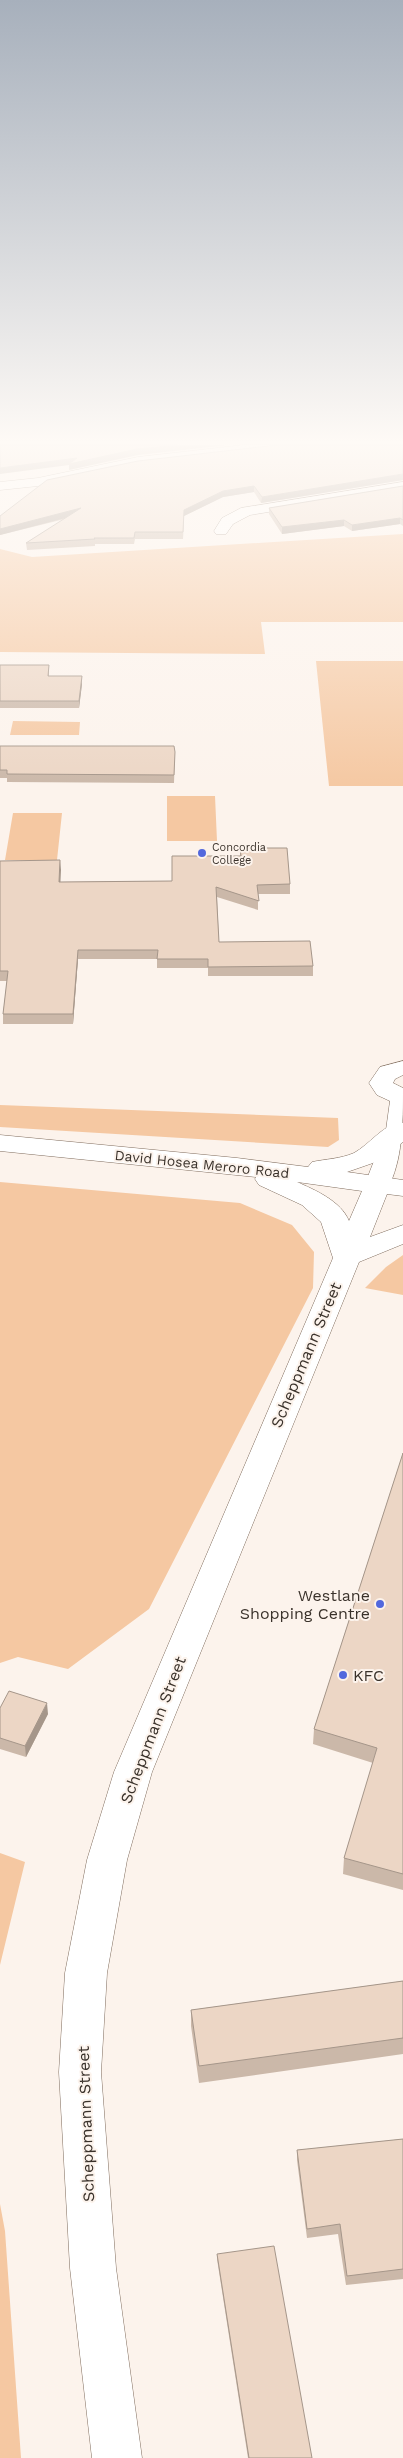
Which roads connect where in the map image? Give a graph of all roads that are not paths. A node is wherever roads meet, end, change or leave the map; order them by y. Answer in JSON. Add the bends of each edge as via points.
{"nodes":[{"id":1,"x":403,"y":1068,"type":"edge"},
{"id":2,"x":403,"y":1097,"type":"edge"},
{"id":3,"x":401,"y":1132,"type":"edge"},
{"id":4,"x":0,"y":1143,"type":"edge"},
{"id":5,"x":237,"y":1166,"type":"junction"},
{"id":6,"x":390,"y":1186,"type":"edge"},
{"id":7,"x":403,"y":1234,"type":"edge"},
{"id":8,"x":347,"y":1257,"type":"junction"},
{"id":9,"x":117,"y":2458,"type":"edge"}],
"edges":[{"from":1,"to":2,"type":"street","via":[[388,1072],[381,1083],[386,1090]]},
{"from":2,"to":3,"type":"street","name":"Scheppmann Street"},
{"from":3,"to":5,"type":"street","via":[[374,1153],[344,1167]]},
{"from":3,"to":6,"type":"street","name":"Scheppmann Street"},
{"from":4,"to":5,"type":"street","name":"David Hosea Meroro Road"},
{"from":5,"to":6,"type":"street","name":"David Hosea Meroro Road"},
{"from":5,"to":8,"type":"street","via":[[312,1198],[334,1218]]},
{"from":6,"to":8,"type":"street","name":"Scheppmann Street"},
{"from":7,"to":8,"type":"street"},
{"from":8,"to":9,"type":"street","name":"Scheppmann Street","via":[[133,1772],[107,1860],[86,1973],[80,2072],[93,2268]]}]}
